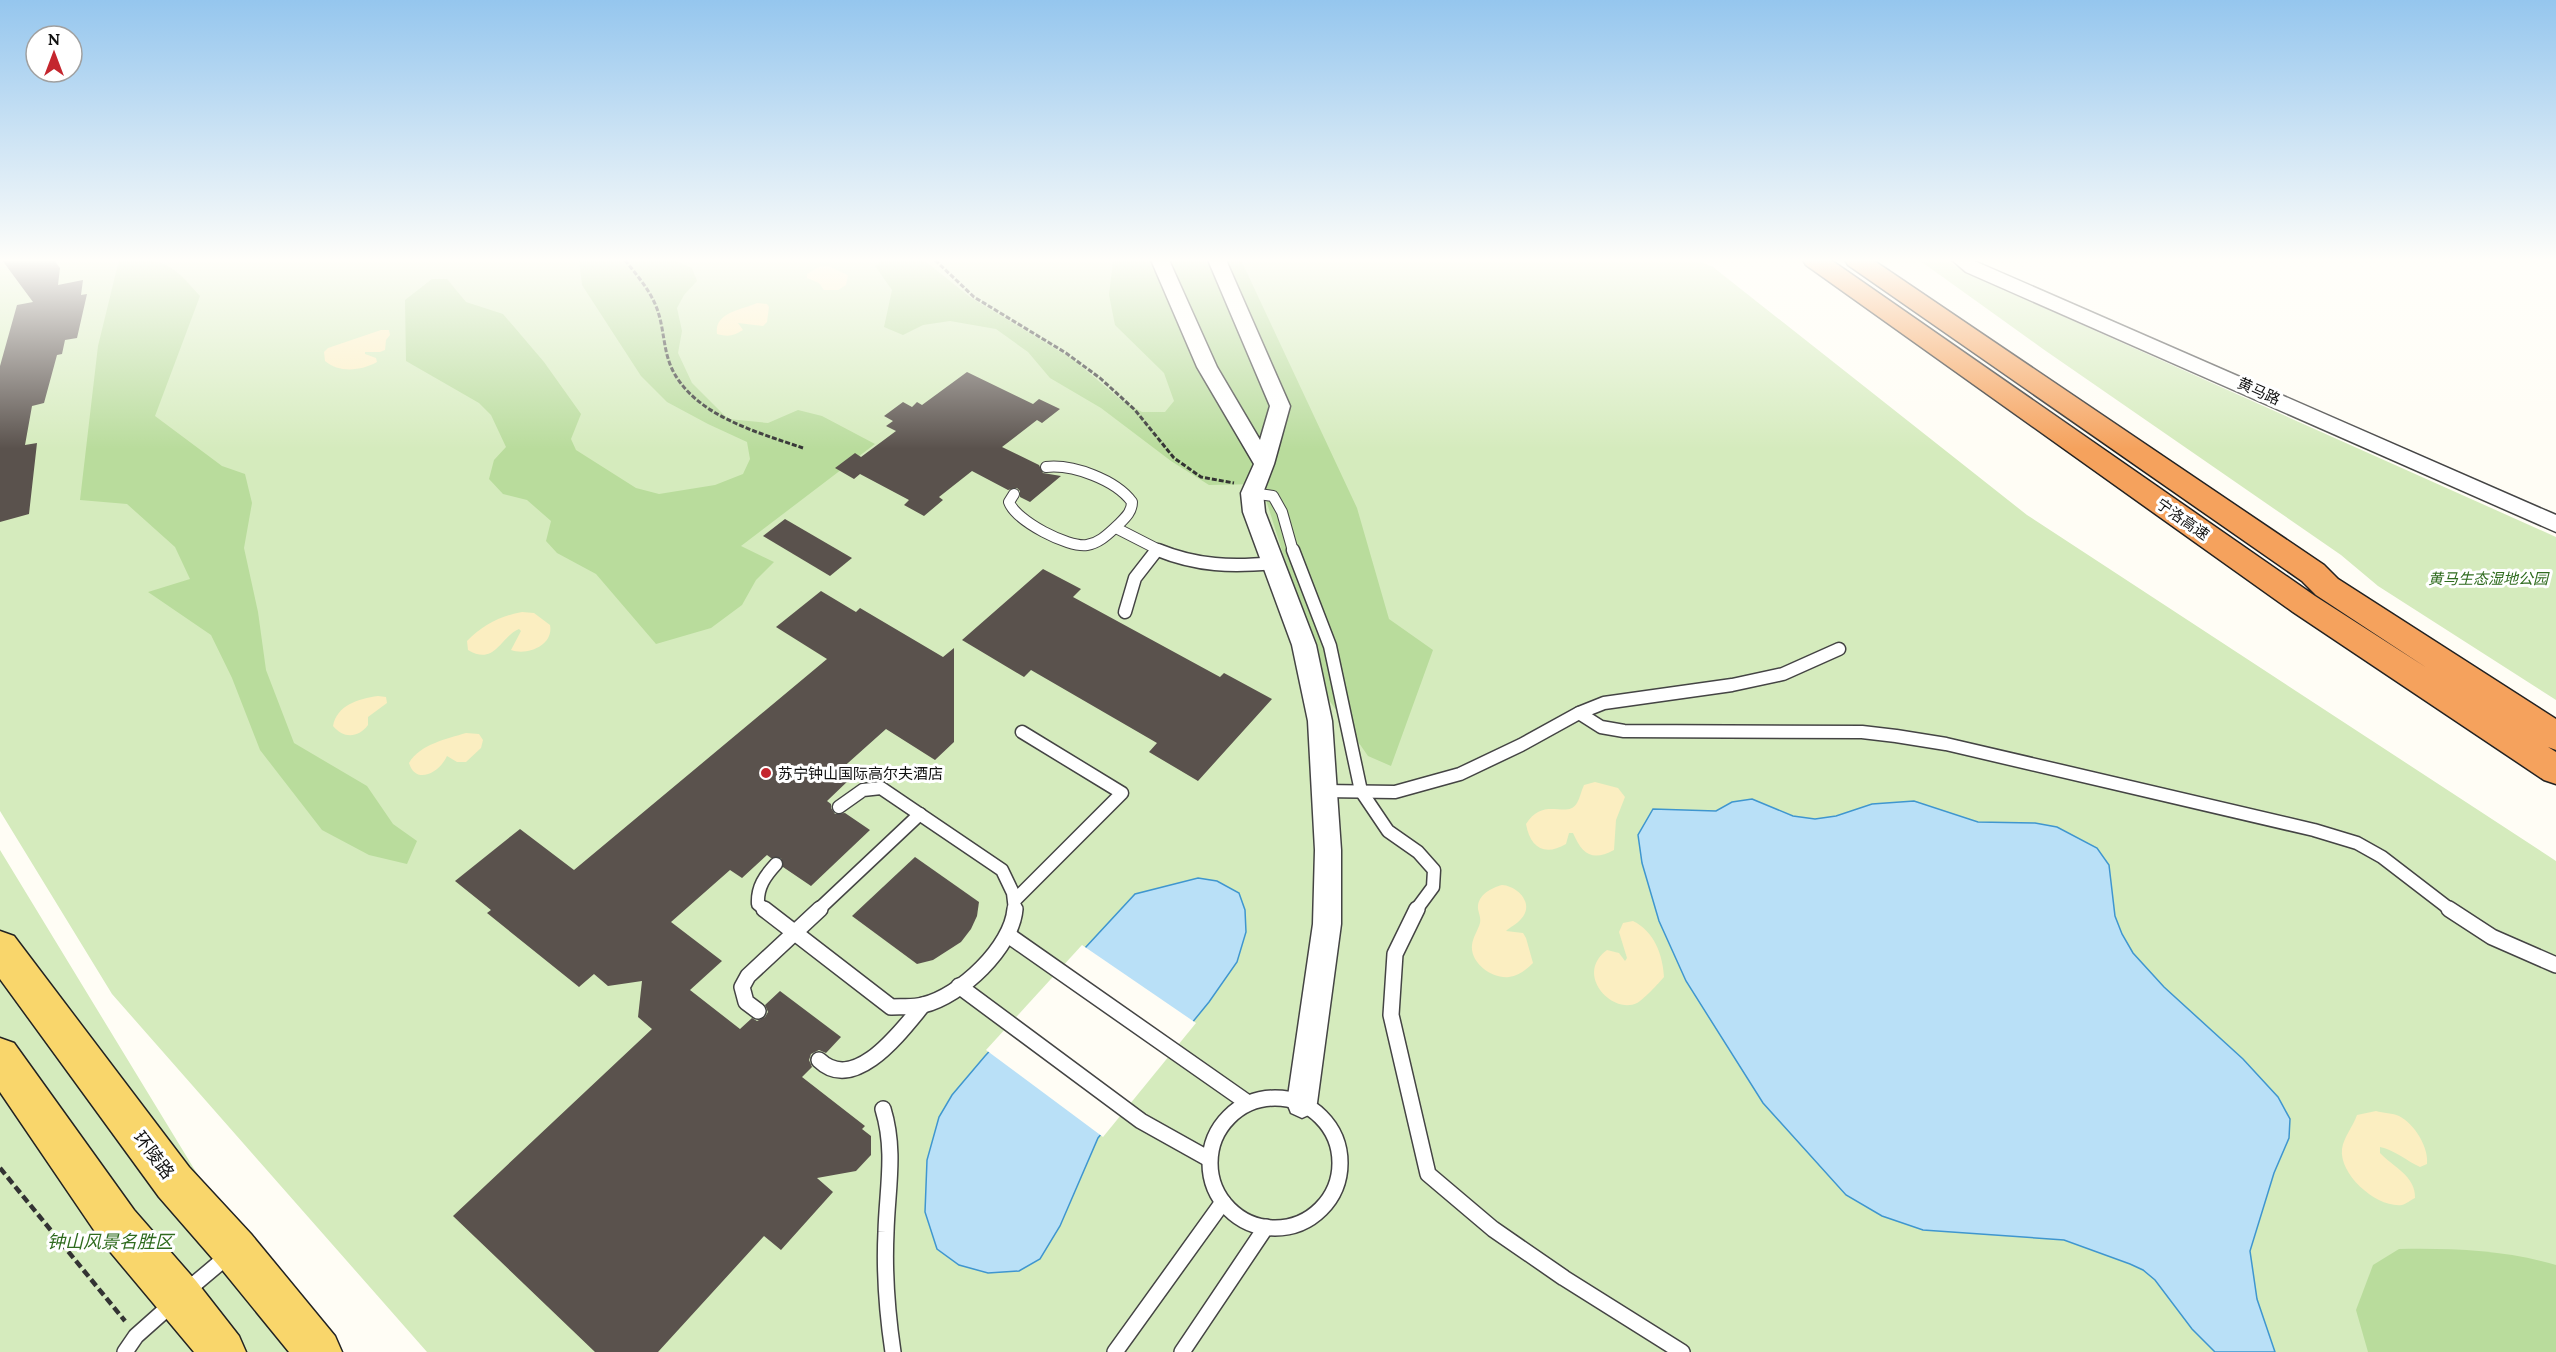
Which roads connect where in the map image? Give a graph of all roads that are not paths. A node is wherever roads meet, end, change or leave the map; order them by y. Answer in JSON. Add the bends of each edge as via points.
{"nodes":[{"id":1,"x":1188,"y":323,"type":"edge"},
{"id":2,"x":1244,"y":323,"type":"edge"},
{"id":3,"x":1905,"y":323,"type":"edge"},
{"id":4,"x":1949,"y":323,"type":"edge"},
{"id":5,"x":1970,"y":323,"type":"edge"},
{"id":6,"x":2100,"y":323,"type":"edge"},
{"id":7,"x":1046,"y":467,"type":"dead end"},
{"id":8,"x":1257,"y":481,"type":"junction"},
{"id":9,"x":1014,"y":494,"type":"dead end"},
{"id":10,"x":2556,"y":524,"type":"edge"},
{"id":11,"x":1116,"y":528,"type":"junction"},
{"id":12,"x":1156,"y":551,"type":"junction"},
{"id":13,"x":1274,"y":563,"type":"junction"},
{"id":14,"x":2313,"y":573,"type":"junction"},
{"id":15,"x":1125,"y":612,"type":"dead end"},
{"id":16,"x":1839,"y":649,"type":"dead end"},
{"id":17,"x":1579,"y":713,"type":"junction"},
{"id":18,"x":1022,"y":732,"type":"dead end"},
{"id":19,"x":2556,"y":736,"type":"edge"},
{"id":20,"x":2556,"y":770,"type":"edge"},
{"id":21,"x":1324,"y":791,"type":"junction"},
{"id":22,"x":1360,"y":791,"type":"junction"},
{"id":23,"x":839,"y":807,"type":"dead end"},
{"id":24,"x":920,"y":814,"type":"junction"},
{"id":25,"x":776,"y":864,"type":"dead end"},
{"id":26,"x":1015,"y":900,"type":"junction"},
{"id":27,"x":794,"y":931,"type":"junction"},
{"id":28,"x":1008,"y":935,"type":"junction"},
{"id":29,"x":0,"y":948,"type":"edge"},
{"id":30,"x":2556,"y":965,"type":"edge"},
{"id":31,"x":959,"y":986,"type":"junction"},
{"id":32,"x":923,"y":1005,"type":"junction"},
{"id":33,"x":758,"y":1011,"type":"dead end"},
{"id":34,"x":0,"y":1057,"type":"edge"},
{"id":35,"x":819,"y":1060,"type":"dead end"},
{"id":36,"x":1302,"y":1102,"type":"junction"},
{"id":37,"x":1248,"y":1104,"type":"junction"},
{"id":38,"x":883,"y":1109,"type":"dead end"},
{"id":39,"x":1209,"y":1160,"type":"junction"},
{"id":40,"x":1223,"y":1202,"type":"junction"},
{"id":41,"x":1266,"y":1227,"type":"junction"},
{"id":42,"x":235,"y":1250,"type":"junction"},
{"id":43,"x":180,"y":1297,"type":"junction"},
{"id":44,"x":125,"y":1352,"type":"edge"},
{"id":45,"x":223,"y":1352,"type":"edge"},
{"id":46,"x":320,"y":1352,"type":"edge"},
{"id":47,"x":893,"y":1352,"type":"edge"},
{"id":48,"x":1115,"y":1352,"type":"edge"},
{"id":49,"x":1182,"y":1352,"type":"edge"},
{"id":50,"x":1682,"y":1352,"type":"edge"}],
"edges":[{"from":1,"to":8,"type":"street"},
{"from":2,"to":8,"type":"street","via":[[1280,406]]},
{"from":3,"to":20,"type":"highway","name":"宁洛高速","via":[[2304,604]]},
{"from":4,"to":14,"type":"highway","name":"宁洛高速"},
{"from":5,"to":14,"type":"highway"},
{"from":6,"to":10,"type":"street","name":"黄马路"},
{"from":7,"to":11,"type":"lane","via":[[1072,467],[1124,492],[1132,507]]},
{"from":8,"to":13,"type":"street","via":[[1254,512]]},
{"from":8,"to":22,"type":"lane","via":[[1273,496],[1282,512],[1297,565],[1330,646]]},
{"from":9,"to":11,"type":"lane","via":[[1009,502],[1019,518],[1072,545],[1094,544]]},
{"from":11,"to":12,"type":"lane"},
{"from":12,"to":13,"type":"lane","via":[[1204,565],[1240,567]]},
{"from":12,"to":15,"type":"lane","via":[[1135,576]]},
{"from":13,"to":21,"type":"street","via":[[1312,677],[1320,721]]},
{"from":14,"to":19,"type":"highway","name":"宁洛高速","via":[[2327,587]]},
{"from":16,"to":17,"type":"lane","via":[[1783,674],[1604,703]]},
{"from":17,"to":22,"type":"lane","via":[[1460,774],[1395,792]]},
{"from":17,"to":30,"type":"lane","via":[[1601,727],[1624,731],[1862,732],[1946,744],[2313,830],[2357,843],[2382,857],[2464,921]]},
{"from":18,"to":26,"type":"lane","via":[[1122,793]]},
{"from":21,"to":22,"type":"lane"},
{"from":21,"to":36,"type":"street","via":[[1327,924]]},
{"from":22,"to":50,"type":"lane","via":[[1388,831],[1418,852],[1434,870],[1433,887],[1414,912],[1395,954],[1391,1015],[1428,1174],[1493,1229]]},
{"from":23,"to":24,"type":"lane","via":[[870,787],[881,788]]},
{"from":24,"to":26,"type":"lane","via":[[1002,870],[1011,883]]},
{"from":24,"to":27,"type":"lane"},
{"from":25,"to":27,"type":"lane","via":[[762,880],[758,904]]},
{"from":26,"to":28,"type":"lane"},
{"from":27,"to":32,"type":"lane","via":[[891,1007]]},
{"from":27,"to":33,"type":"lane","via":[[748,976],[742,987],[746,1002]]},
{"from":28,"to":31,"type":"lane"},
{"from":28,"to":37,"type":"lane"},
{"from":29,"to":42,"type":"main road","name":"环陵路","via":[[174,1182]]},
{"from":31,"to":32,"type":"lane"},
{"from":31,"to":39,"type":"lane","via":[[1141,1120]]},
{"from":32,"to":35,"type":"lane","via":[[869,1063],[848,1070],[832,1069]]},
{"from":34,"to":43,"type":"main road","via":[[118,1226]]},
{"from":36,"to":37,"type":"lane","via":[[1268,1098]]},
{"from":36,"to":41,"type":"lane","via":[[1327,1122],[1339,1144],[1341,1170],[1333,1194],[1316,1214],[1293,1226]]},
{"from":37,"to":39,"type":"lane","via":[[1228,1117],[1215,1136]]},
{"from":38,"to":47,"type":"lane","via":[[890,1127],[892,1158],[885,1246]]},
{"from":39,"to":40,"type":"lane","via":[[1212,1182]]},
{"from":40,"to":41,"type":"lane","via":[[1242,1219]]},
{"from":40,"to":48,"type":"lane"},
{"from":41,"to":49,"type":"lane"},
{"from":42,"to":43,"type":"lane"},
{"from":42,"to":46,"type":"main road","name":"环陵路"},
{"from":43,"to":44,"type":"lane","via":[[136,1336]]},
{"from":43,"to":45,"type":"main road"}]}
